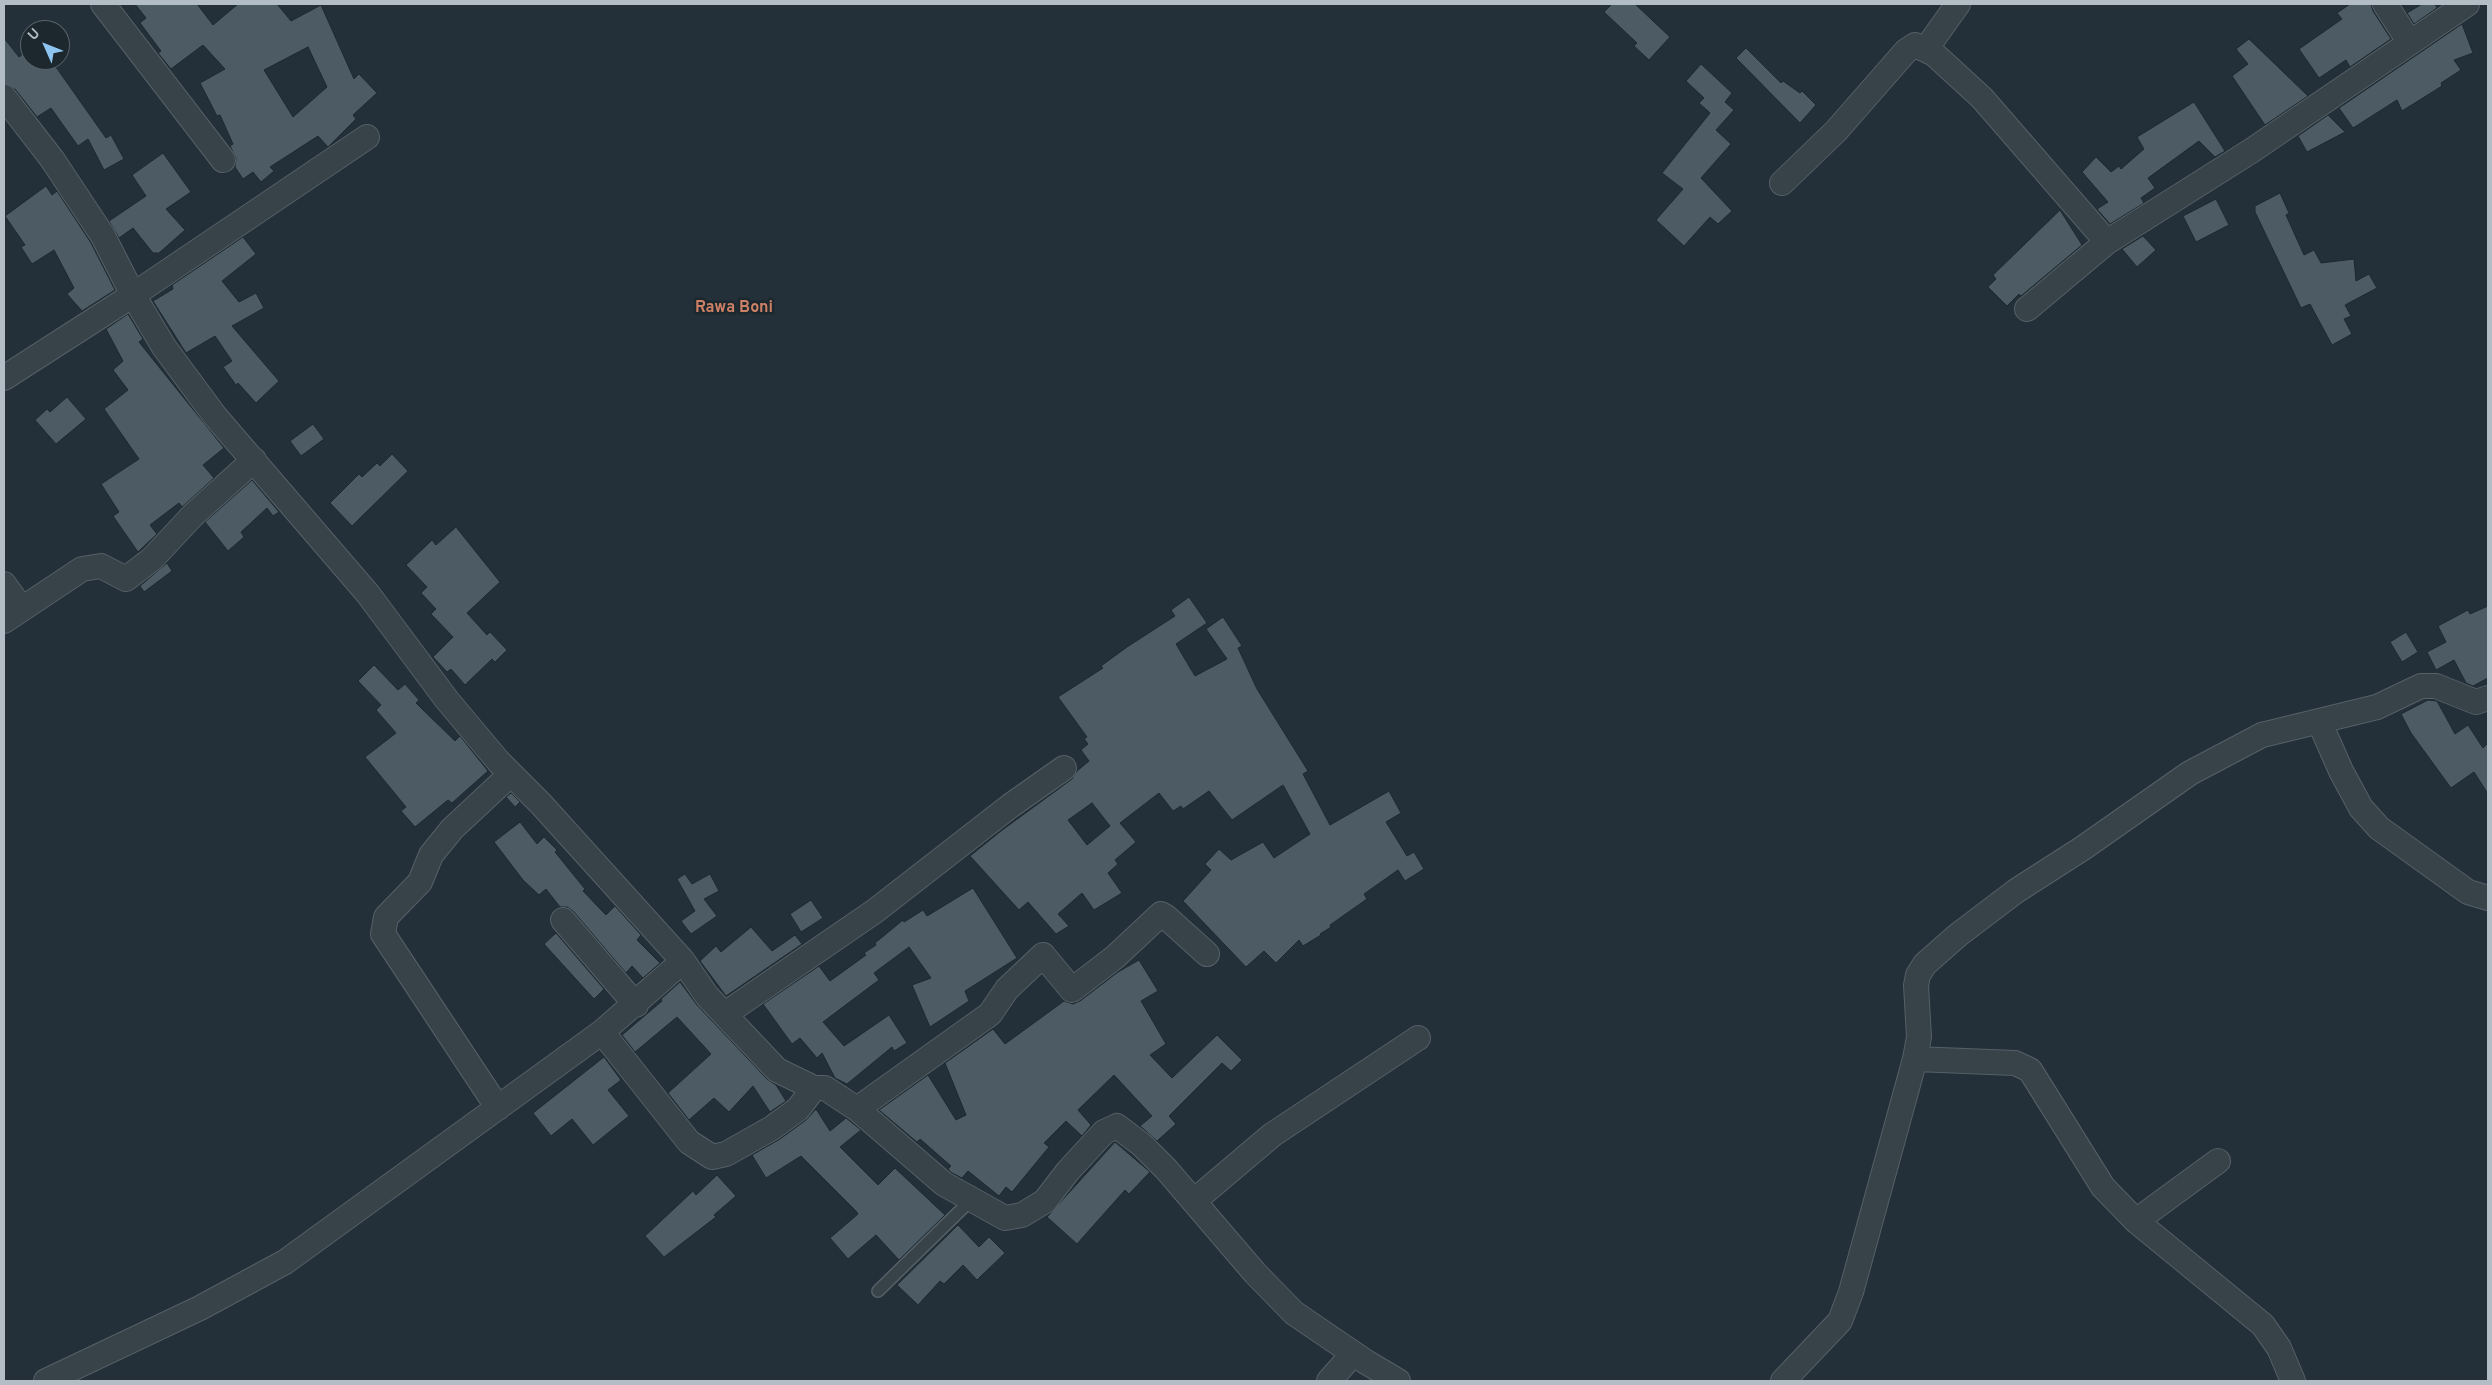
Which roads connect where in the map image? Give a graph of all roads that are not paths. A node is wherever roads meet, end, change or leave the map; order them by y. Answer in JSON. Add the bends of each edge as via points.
{"nodes":[{"id":1,"x":104,"y":4,"type":"edge"},
{"id":2,"x":1958,"y":4,"type":"edge"},
{"id":3,"x":2385,"y":4,"type":"edge"},
{"id":4,"x":2467,"y":4,"type":"edge"},
{"id":5,"x":2410,"y":43,"type":"junction"},
{"id":6,"x":1926,"y":49,"type":"junction"},
{"id":7,"x":4,"y":97,"type":"edge"},
{"id":8,"x":367,"y":137,"type":"dead end"},
{"id":9,"x":224,"y":160,"type":"dead end"},
{"id":10,"x":1782,"y":183,"type":"dead end"},
{"id":11,"x":2107,"y":242,"type":"junction"},
{"id":12,"x":133,"y":295,"type":"junction"},
{"id":13,"x":2027,"y":309,"type":"dead end"},
{"id":14,"x":4,"y":378,"type":"edge"},
{"id":15,"x":254,"y":460,"type":"junction"},
{"id":16,"x":4,"y":584,"type":"edge"},
{"id":17,"x":13,"y":615,"type":"edge"},
{"id":18,"x":2488,"y":698,"type":"edge"},
{"id":19,"x":2319,"y":721,"type":"junction"},
{"id":20,"x":1064,"y":768,"type":"dead end"},
{"id":21,"x":511,"y":774,"type":"junction"},
{"id":22,"x":2488,"y":898,"type":"edge"},
{"id":23,"x":564,"y":920,"type":"dead end"},
{"id":24,"x":1207,"y":954,"type":"dead end"},
{"id":25,"x":683,"y":961,"type":"junction"},
{"id":26,"x":636,"y":1005,"type":"junction"},
{"id":27,"x":725,"y":1014,"type":"junction"},
{"id":28,"x":602,"y":1032,"type":"junction"},
{"id":29,"x":1418,"y":1038,"type":"dead end"},
{"id":30,"x":1915,"y":1059,"type":"junction"},
{"id":31,"x":814,"y":1088,"type":"junction"},
{"id":32,"x":498,"y":1108,"type":"junction"},
{"id":33,"x":857,"y":1109,"type":"junction"},
{"id":34,"x":2218,"y":1161,"type":"dead end"},
{"id":35,"x":971,"y":1200,"type":"junction"},
{"id":36,"x":1194,"y":1201,"type":"junction"},
{"id":37,"x":2136,"y":1221,"type":"junction"},
{"id":38,"x":878,"y":1291,"type":"dead end"},
{"id":39,"x":1353,"y":1354,"type":"junction"},
{"id":40,"x":46,"y":1381,"type":"edge"},
{"id":41,"x":1329,"y":1381,"type":"edge"},
{"id":42,"x":1398,"y":1381,"type":"edge"},
{"id":43,"x":1783,"y":1381,"type":"edge"},
{"id":44,"x":2293,"y":1381,"type":"edge"}],
"edges":[{"from":1,"to":9,"type":"street"},
{"from":2,"to":6,"type":"street"},
{"from":3,"to":5,"type":"street"},
{"from":4,"to":5,"type":"street"},
{"from":5,"to":11,"type":"street","via":[[2251,151]]},
{"from":6,"to":10,"type":"street","via":[[1915,45],[1906,51],[1836,132]]},
{"from":6,"to":11,"type":"street","via":[[1982,98]]},
{"from":7,"to":12,"type":"street","via":[[52,159],[103,236]]},
{"from":8,"to":12,"type":"street"},
{"from":11,"to":13,"type":"street"},
{"from":12,"to":14,"type":"street"},
{"from":12,"to":15,"type":"street","via":[[164,347]]},
{"from":15,"to":17,"type":"street","via":[[193,515],[152,559],[126,579],[101,566],[82,569]]},
{"from":15,"to":21,"type":"street","via":[[368,594],[447,700]]},
{"from":16,"to":17,"type":"street"},
{"from":18,"to":19,"type":"street","via":[[2476,702],[2436,686],[2421,686],[2377,706]]},
{"from":19,"to":22,"type":"street","via":[[2361,808],[2379,828],[2468,892]]},
{"from":19,"to":30,"type":"street","via":[[2262,735],[2190,773],[2016,891],[1958,935],[1918,974]]},
{"from":20,"to":27,"type":"street","via":[[1002,811],[875,911]]},
{"from":21,"to":25,"type":"street"},
{"from":21,"to":32,"type":"street","via":[[452,830],[431,855],[420,882],[386,917],[383,934]]},
{"from":23,"to":26,"type":"street"},
{"from":24,"to":33,"type":"street","via":[[1161,914],[1115,957],[1072,990],[1042,955],[1007,989],[990,1014]]},
{"from":25,"to":26,"type":"street"},
{"from":25,"to":27,"type":"street","via":[[707,996]]},
{"from":26,"to":28,"type":"street"},
{"from":27,"to":31,"type":"street","via":[[778,1070]]},
{"from":28,"to":31,"type":"street","via":[[690,1142],[712,1157],[726,1154],[772,1128],[798,1109]]},
{"from":28,"to":32,"type":"street"},
{"from":29,"to":36,"type":"street","via":[[1272,1136]]},
{"from":30,"to":37,"type":"street","via":[[2016,1063],[2030,1070],[2103,1187]]},
{"from":30,"to":43,"type":"street","via":[[1851,1292],[1840,1321]]},
{"from":31,"to":33,"type":"street","via":[[825,1088]]},
{"from":32,"to":40,"type":"street","via":[[285,1262],[200,1308]]},
{"from":33,"to":35,"type":"street","via":[[944,1184]]},
{"from":34,"to":37,"type":"street"},
{"from":35,"to":36,"type":"street","via":[[1005,1218],[1022,1215],[1045,1200],[1104,1132],[1117,1126],[1142,1145]]},
{"from":35,"to":38,"type":"lane"},
{"from":36,"to":39,"type":"street","via":[[1294,1313]]},
{"from":37,"to":44,"type":"street","via":[[2263,1325],[2279,1348]]},
{"from":39,"to":41,"type":"street"},
{"from":39,"to":42,"type":"street"}]}
